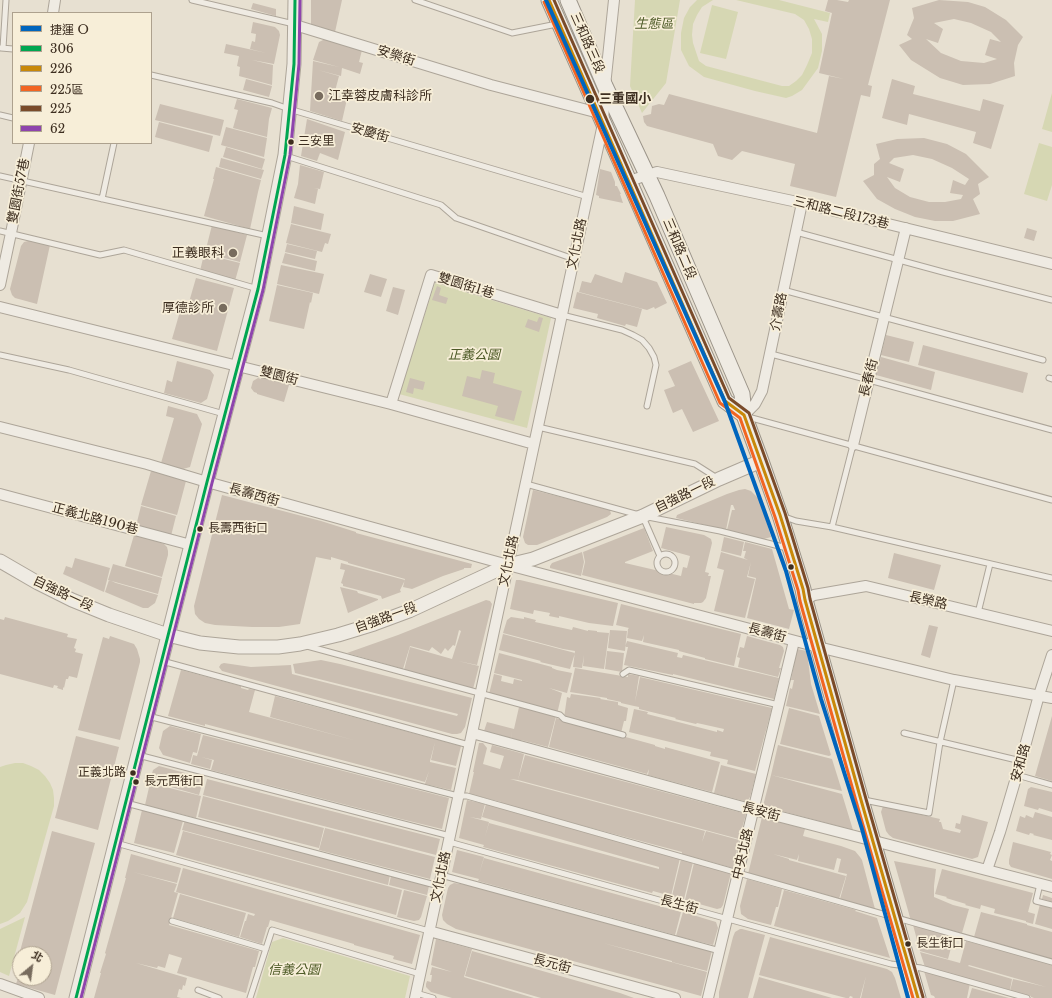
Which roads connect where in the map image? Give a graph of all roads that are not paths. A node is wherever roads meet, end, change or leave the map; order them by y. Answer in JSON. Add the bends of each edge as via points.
{"nodes":[{"id":1,"x":6,"y":0,"type":"edge"},
{"id":2,"x":55,"y":0,"type":"edge"},
{"id":3,"x":192,"y":0,"type":"edge"},
{"id":4,"x":295,"y":0,"type":"edge"},
{"id":5,"x":415,"y":0,"type":"edge"},
{"id":6,"x":549,"y":0,"type":"edge"},
{"id":7,"x":568,"y":0,"type":"edge"},
{"id":8,"x":614,"y":0,"type":"edge"},
{"id":9,"x":53,"y":12,"type":"edge"},
{"id":10,"x":560,"y":23,"type":"junction"},
{"id":11,"x":295,"y":25,"type":"junction"},
{"id":12,"x":1,"y":48,"type":"edge"},
{"id":13,"x":12,"y":49,"type":"edge"},
{"id":14,"x":152,"y":75,"type":"edge"},
{"id":15,"x":605,"y":86,"type":"junction"},
{"id":16,"x":289,"y":110,"type":"junction"},
{"id":17,"x":0,"y":115,"type":"edge"},
{"id":18,"x":12,"y":118,"type":"edge"},
{"id":19,"x":601,"y":118,"type":"junction"},
{"id":20,"x":28,"y":144,"type":"edge"},
{"id":21,"x":114,"y":144,"type":"edge"},
{"id":22,"x":285,"y":155,"type":"junction"},
{"id":23,"x":646,"y":175,"type":"junction"},
{"id":24,"x":0,"y":176,"type":"edge"},
{"id":25,"x":21,"y":180,"type":"junction"},
{"id":26,"x":629,"y":181,"type":"junction"},
{"id":27,"x":588,"y":197,"type":"junction"},
{"id":28,"x":102,"y":199,"type":"junction"},
{"id":29,"x":802,"y":203,"type":"junction"},
{"id":30,"x":906,"y":228,"type":"junction"},
{"id":31,"x":0,"y":230,"type":"edge"},
{"id":32,"x":796,"y":232,"type":"junction"},
{"id":33,"x":11,"y":233,"type":"junction"},
{"id":34,"x":269,"y":236,"type":"junction"},
{"id":35,"x":574,"y":259,"type":"junction"},
{"id":36,"x":898,"y":260,"type":"junction"},
{"id":37,"x":1052,"y":264,"type":"edge"},
{"id":38,"x":0,"y":285,"type":"edge"},
{"id":39,"x":258,"y":289,"type":"junction"},
{"id":40,"x":783,"y":290,"type":"junction"},
{"id":41,"x":1052,"y":300,"type":"edge"},
{"id":42,"x":0,"y":307,"type":"edge"},
{"id":43,"x":562,"y":315,"type":"junction"},
{"id":44,"x":884,"y":317,"type":"junction"},
{"id":45,"x":770,"y":354,"type":"junction"},
{"id":46,"x":0,"y":355,"type":"edge"},
{"id":47,"x":1043,"y":360,"type":"dead end"},
{"id":48,"x":237,"y":365,"type":"junction"},
{"id":49,"x":868,"y":380,"type":"junction"},
{"id":50,"x":391,"y":404,"type":"junction"},
{"id":51,"x":647,"y":406,"type":"dead end"},
{"id":52,"x":224,"y":414,"type":"junction"},
{"id":53,"x":744,"y":415,"type":"junction"},
{"id":54,"x":0,"y":427,"type":"edge"},
{"id":55,"x":538,"y":427,"type":"junction"},
{"id":56,"x":1052,"y":430,"type":"edge"},
{"id":57,"x":534,"y":444,"type":"junction"},
{"id":58,"x":853,"y":445,"type":"junction"},
{"id":59,"x":761,"y":461,"type":"junction"},
{"id":60,"x":719,"y":479,"type":"junction"},
{"id":61,"x":207,"y":482,"type":"junction"},
{"id":62,"x":526,"y":484,"type":"junction"},
{"id":63,"x":0,"y":494,"type":"edge"},
{"id":64,"x":1052,"y":500,"type":"edge"},
{"id":65,"x":780,"y":515,"type":"junction"},
{"id":66,"x":643,"y":516,"type":"junction"},
{"id":67,"x":832,"y":527,"type":"junction"},
{"id":68,"x":191,"y":545,"type":"junction"},
{"id":69,"x":790,"y":549,"type":"junction"},
{"id":70,"x":660,"y":556,"type":"dead end"},
{"id":71,"x":990,"y":564,"type":"junction"},
{"id":72,"x":508,"y":565,"type":"junction"},
{"id":73,"x":3,"y":566,"type":"edge"},
{"id":74,"x":1052,"y":578,"type":"edge"},
{"id":75,"x":805,"y":600,"type":"junction"},
{"id":76,"x":978,"y":613,"type":"junction"},
{"id":77,"x":1052,"y":631,"type":"edge"},
{"id":78,"x":168,"y":635,"type":"junction"},
{"id":79,"x":794,"y":640,"type":"junction"},
{"id":80,"x":300,"y":644,"type":"junction"},
{"id":81,"x":818,"y":647,"type":"junction"},
{"id":82,"x":1052,"y":655,"type":"edge"},
{"id":83,"x":161,"y":661,"type":"junction"},
{"id":84,"x":623,"y":674,"type":"dead end"},
{"id":85,"x":954,"y":680,"type":"junction"},
{"id":86,"x":480,"y":694,"type":"junction"},
{"id":87,"x":1039,"y":695,"type":"junction"},
{"id":88,"x":1052,"y":698,"type":"edge"},
{"id":89,"x":779,"y":705,"type":"junction"},
{"id":90,"x":148,"y":716,"type":"junction"},
{"id":91,"x":472,"y":733,"type":"junction"},
{"id":92,"x":904,"y":733,"type":"dead end"},
{"id":93,"x":623,"y":735,"type":"dead end"},
{"id":94,"x":940,"y":742,"type":"junction"},
{"id":95,"x":469,"y":745,"type":"junction"},
{"id":96,"x":138,"y":755,"type":"junction"},
{"id":97,"x":1021,"y":761,"type":"junction"},
{"id":98,"x":1017,"y":775,"type":"junction"},
{"id":99,"x":1052,"y":784,"type":"edge"},
{"id":100,"x":458,"y":796,"type":"junction"},
{"id":101,"x":861,"y":800,"type":"junction"},
{"id":102,"x":126,"y":802,"type":"junction"},
{"id":103,"x":754,"y":810,"type":"junction"},
{"id":104,"x":449,"y":839,"type":"junction"},
{"id":105,"x":873,"y":840,"type":"junction"},
{"id":106,"x":115,"y":843,"type":"junction"},
{"id":107,"x":986,"y":870,"type":"junction"},
{"id":108,"x":738,"y":873,"type":"junction"},
{"id":109,"x":441,"y":875,"type":"junction"},
{"id":110,"x":1040,"y":884,"type":"junction"},
{"id":111,"x":439,"y":886,"type":"junction"},
{"id":112,"x":1052,"y":887,"type":"edge"},
{"id":113,"x":1052,"y":905,"type":"edge"},
{"id":114,"x":896,"y":918,"type":"junction"},
{"id":115,"x":728,"y":919,"type":"junction"},
{"id":116,"x":172,"y":921,"type":"dead end"},
{"id":117,"x":429,"y":931,"type":"junction"},
{"id":118,"x":266,"y":949,"type":"junction"},
{"id":119,"x":720,"y":950,"type":"junction"},
{"id":120,"x":1052,"y":962,"type":"edge"},
{"id":121,"x":909,"y":966,"type":"junction"},
{"id":122,"x":420,"y":974,"type":"junction"},
{"id":123,"x":0,"y":984,"type":"edge"},
{"id":124,"x":198,"y":990,"type":"dead end"},
{"id":125,"x":415,"y":995,"type":"edge"},
{"id":126,"x":39,"y":998,"type":"edge"},
{"id":127,"x":76,"y":998,"type":"edge"},
{"id":128,"x":219,"y":998,"type":"edge"},
{"id":129,"x":250,"y":998,"type":"edge"},
{"id":130,"x":433,"y":998,"type":"edge"},
{"id":131,"x":675,"y":998,"type":"edge"},
{"id":132,"x":708,"y":998,"type":"edge"},
{"id":133,"x":918,"y":998,"type":"edge"},
{"id":134,"x":1027,"y":998,"type":"edge"}],
"edges":[{"from":1,"to":12,"type":"lane"},
{"from":2,"to":9,"type":"street"},
{"from":3,"to":11,"type":"lane","name":"安樂街"},
{"from":4,"to":11,"type":"street"},
{"from":5,"to":10,"type":"lane","via":[[512,33]]},
{"from":6,"to":10,"type":"main road","name":"三和路三段"},
{"from":7,"to":15,"type":"main road","name":"三和路三段"},
{"from":8,"to":15,"type":"street","name":"文化北路"},
{"from":10,"to":19,"type":"main road","name":"三和路三段"},
{"from":11,"to":16,"type":"street"},
{"from":11,"to":19,"type":"street","name":"安樂街"},
{"from":12,"to":13,"type":"lane"},
{"from":14,"to":16,"type":"lane","name":"安慶街","via":[[264,101]]},
{"from":15,"to":19,"type":"street","name":"文化北路"},
{"from":15,"to":23,"type":"main road","name":"三和路二段"},
{"from":16,"to":22,"type":"street"},
{"from":16,"to":27,"type":"lane","name":"安慶街"},
{"from":17,"to":18,"type":"lane"},
{"from":19,"to":26,"type":"main road","name":"三和路二段"},
{"from":19,"to":27,"type":"street","name":"文化北路"},
{"from":20,"to":25,"type":"street","name":"雙園街57巷"},
{"from":21,"to":28,"type":"lane"},
{"from":22,"to":34,"type":"street"},
{"from":22,"to":35,"type":"lane","via":[[441,205],[456,218]]},
{"from":23,"to":26,"type":"street","name":"三和路二段173巷"},
{"from":23,"to":29,"type":"street","name":"三和路二段173巷","via":[[657,172]]},
{"from":23,"to":53,"type":"main road","name":"三和路二段","via":[[742,394]]},
{"from":24,"to":25,"type":"lane"},
{"from":25,"to":28,"type":"lane"},
{"from":25,"to":33,"type":"street","name":"雙園街57巷"},
{"from":26,"to":53,"type":"main road","name":"三和路二段","via":[[725,401]]},
{"from":27,"to":35,"type":"street","name":"文化北路"},
{"from":28,"to":34,"type":"lane"},
{"from":29,"to":30,"type":"street","name":"三和路二段173巷"},
{"from":29,"to":32,"type":"street","name":"介壽路"},
{"from":30,"to":36,"type":"street","name":"長春街"},
{"from":30,"to":37,"type":"street","name":"三和路二段173巷"},
{"from":31,"to":33,"type":"lane"},
{"from":32,"to":36,"type":"lane"},
{"from":32,"to":40,"type":"street","name":"介壽路"},
{"from":33,"to":38,"type":"street","name":"雙園街57巷"},
{"from":33,"to":39,"type":"lane","via":[[100,255],[124,250]]},
{"from":34,"to":39,"type":"street"},
{"from":35,"to":43,"type":"street","name":"文化北路"},
{"from":36,"to":41,"type":"lane"},
{"from":36,"to":44,"type":"street","name":"長春街"},
{"from":39,"to":48,"type":"street"},
{"from":40,"to":44,"type":"lane"},
{"from":40,"to":45,"type":"street","name":"介壽路"},
{"from":42,"to":48,"type":"street","name":"雙園街"},
{"from":43,"to":50,"type":"street","name":"雙園街1巷","via":[[431,275]]},
{"from":43,"to":51,"type":"lane","via":[[622,330],[642,340],[649,348],[656,365]]},
{"from":43,"to":55,"type":"street","name":"文化北路"},
{"from":44,"to":47,"type":"lane"},
{"from":44,"to":49,"type":"street","name":"長春街"},
{"from":45,"to":49,"type":"lane"},
{"from":45,"to":53,"type":"street","name":"介壽路","via":[[762,391]]},
{"from":46,"to":52,"type":"lane","via":[[69,370]]},
{"from":48,"to":50,"type":"street","name":"雙園街"},
{"from":48,"to":52,"type":"street"},
{"from":49,"to":56,"type":"lane"},
{"from":49,"to":58,"type":"street","name":"長春街"},
{"from":50,"to":57,"type":"street","name":"雙園街"},
{"from":52,"to":61,"type":"street"},
{"from":53,"to":58,"type":"lane"},
{"from":53,"to":59,"type":"main road","name":"三和路二段"},
{"from":54,"to":61,"type":"street","name":"長壽西街"},
{"from":55,"to":57,"type":"street","name":"文化北路"},
{"from":55,"to":60,"type":"lane","via":[[695,464]]},
{"from":57,"to":62,"type":"street","name":"文化北路"},
{"from":58,"to":64,"type":"lane"},
{"from":58,"to":67,"type":"lane","name":"長春街"},
{"from":59,"to":60,"type":"street","name":"自強路一段"},
{"from":59,"to":65,"type":"main road","name":"三和路二段"},
{"from":60,"to":66,"type":"street","name":"自強路一段"},
{"from":61,"to":68,"type":"street"},
{"from":61,"to":72,"type":"street","name":"長壽西街"},
{"from":62,"to":66,"type":"lane"},
{"from":62,"to":72,"type":"street","name":"文化北路"},
{"from":63,"to":68,"type":"street","name":"正義北路190巷"},
{"from":65,"to":67,"type":"lane","via":[[796,521]]},
{"from":65,"to":69,"type":"main road","name":"三和路二段"},
{"from":66,"to":69,"type":"lane","via":[[720,531]]},
{"from":66,"to":70,"type":"lane"},
{"from":66,"to":72,"type":"street","name":"自強路一段","via":[[533,559]]},
{"from":67,"to":71,"type":"lane"},
{"from":68,"to":78,"type":"street"},
{"from":69,"to":75,"type":"main road","name":"三和路二段"},
{"from":71,"to":74,"type":"lane"},
{"from":71,"to":76,"type":"lane"},
{"from":72,"to":79,"type":"street","name":"長壽街"},
{"from":72,"to":80,"type":"street","name":"自強路一段","via":[[409,611],[346,633]]},
{"from":72,"to":86,"type":"street","name":"文化北路"},
{"from":73,"to":78,"type":"street","name":"自強路一段","via":[[109,615]]},
{"from":75,"to":76,"type":"street","name":"長榮路","via":[[814,595],[866,586]]},
{"from":75,"to":81,"type":"main road","name":"三和路二段"},
{"from":76,"to":77,"type":"street","name":"長榮路"},
{"from":78,"to":80,"type":"street","name":"自強路一段","via":[[200,643],[239,647]]},
{"from":78,"to":83,"type":"street"},
{"from":79,"to":81,"type":"street","name":"長壽街"},
{"from":79,"to":89,"type":"street","name":"中央北路"},
{"from":80,"to":86,"type":"lane"},
{"from":81,"to":85,"type":"street","name":"長壽街"},
{"from":81,"to":101,"type":"main road","name":"三和路二段"},
{"from":82,"to":87,"type":"street","name":"安和路"},
{"from":83,"to":90,"type":"street"},
{"from":83,"to":95,"type":"lane"},
{"from":84,"to":89,"type":"lane","via":[[629,670]]},
{"from":85,"to":87,"type":"street","name":"長壽街"},
{"from":85,"to":94,"type":"lane"},
{"from":86,"to":91,"type":"street","name":"文化北路"},
{"from":86,"to":93,"type":"lane"},
{"from":87,"to":88,"type":"street","name":"長壽街"},
{"from":87,"to":97,"type":"street","name":"安和路"},
{"from":89,"to":103,"type":"street","name":"中央北路"},
{"from":90,"to":96,"type":"street"},
{"from":90,"to":100,"type":"lane"},
{"from":91,"to":95,"type":"street","name":"文化北路"},
{"from":91,"to":103,"type":"street","name":"長安街"},
{"from":92,"to":94,"type":"lane"},
{"from":94,"to":97,"type":"lane"},
{"from":94,"to":101,"type":"lane","via":[[929,814]]},
{"from":95,"to":100,"type":"street","name":"文化北路"},
{"from":96,"to":102,"type":"street"},
{"from":96,"to":104,"type":"lane","name":"長生街"},
{"from":97,"to":98,"type":"street","name":"安和路"},
{"from":98,"to":99,"type":"lane"},
{"from":98,"to":107,"type":"street","name":"安和路"},
{"from":100,"to":104,"type":"street","name":"文化北路"},
{"from":100,"to":108,"type":"lane","via":[[467,796]]},
{"from":101,"to":105,"type":"main road","name":"三和路二段"},
{"from":102,"to":106,"type":"street"},
{"from":102,"to":111,"type":"lane"},
{"from":103,"to":105,"type":"street","name":"長安街"},
{"from":103,"to":108,"type":"street","name":"中央北路"},
{"from":104,"to":109,"type":"street","name":"文化北路"},
{"from":104,"to":115,"type":"lane","name":"長生街"},
{"from":105,"to":107,"type":"street","name":"長安街"},
{"from":105,"to":114,"type":"main road","name":"三和路二段"},
{"from":106,"to":117,"type":"lane"},
{"from":106,"to":127,"type":"street"},
{"from":107,"to":110,"type":"street","name":"長安街"},
{"from":108,"to":114,"type":"lane"},
{"from":108,"to":115,"type":"street","name":"中央北路"},
{"from":109,"to":111,"type":"street","name":"文化北路"},
{"from":109,"to":119,"type":"lane"},
{"from":110,"to":112,"type":"street","name":"長安街"},
{"from":110,"to":113,"type":"lane","via":[[1036,901]]},
{"from":111,"to":117,"type":"street","name":"文化北路"},
{"from":114,"to":120,"type":"lane"},
{"from":114,"to":121,"type":"main road","name":"三和路二段"},
{"from":115,"to":119,"type":"street","name":"中央北路"},
{"from":115,"to":121,"type":"lane","name":"長生街","via":[[891,964]]},
{"from":116,"to":118,"type":"lane"},
{"from":117,"to":122,"type":"street","name":"文化北路"},
{"from":117,"to":131,"type":"street","name":"長元街"},
{"from":118,"to":122,"type":"lane","via":[[272,930]]},
{"from":118,"to":129,"type":"lane"},
{"from":119,"to":132,"type":"street","name":"中央北路"},
{"from":121,"to":133,"type":"main road","name":"三和路二段"},
{"from":121,"to":134,"type":"lane","name":"長生街"},
{"from":122,"to":125,"type":"street","name":"文化北路"},
{"from":123,"to":126,"type":"street"},
{"from":124,"to":128,"type":"lane"},
{"from":125,"to":130,"type":"lane"}]}
